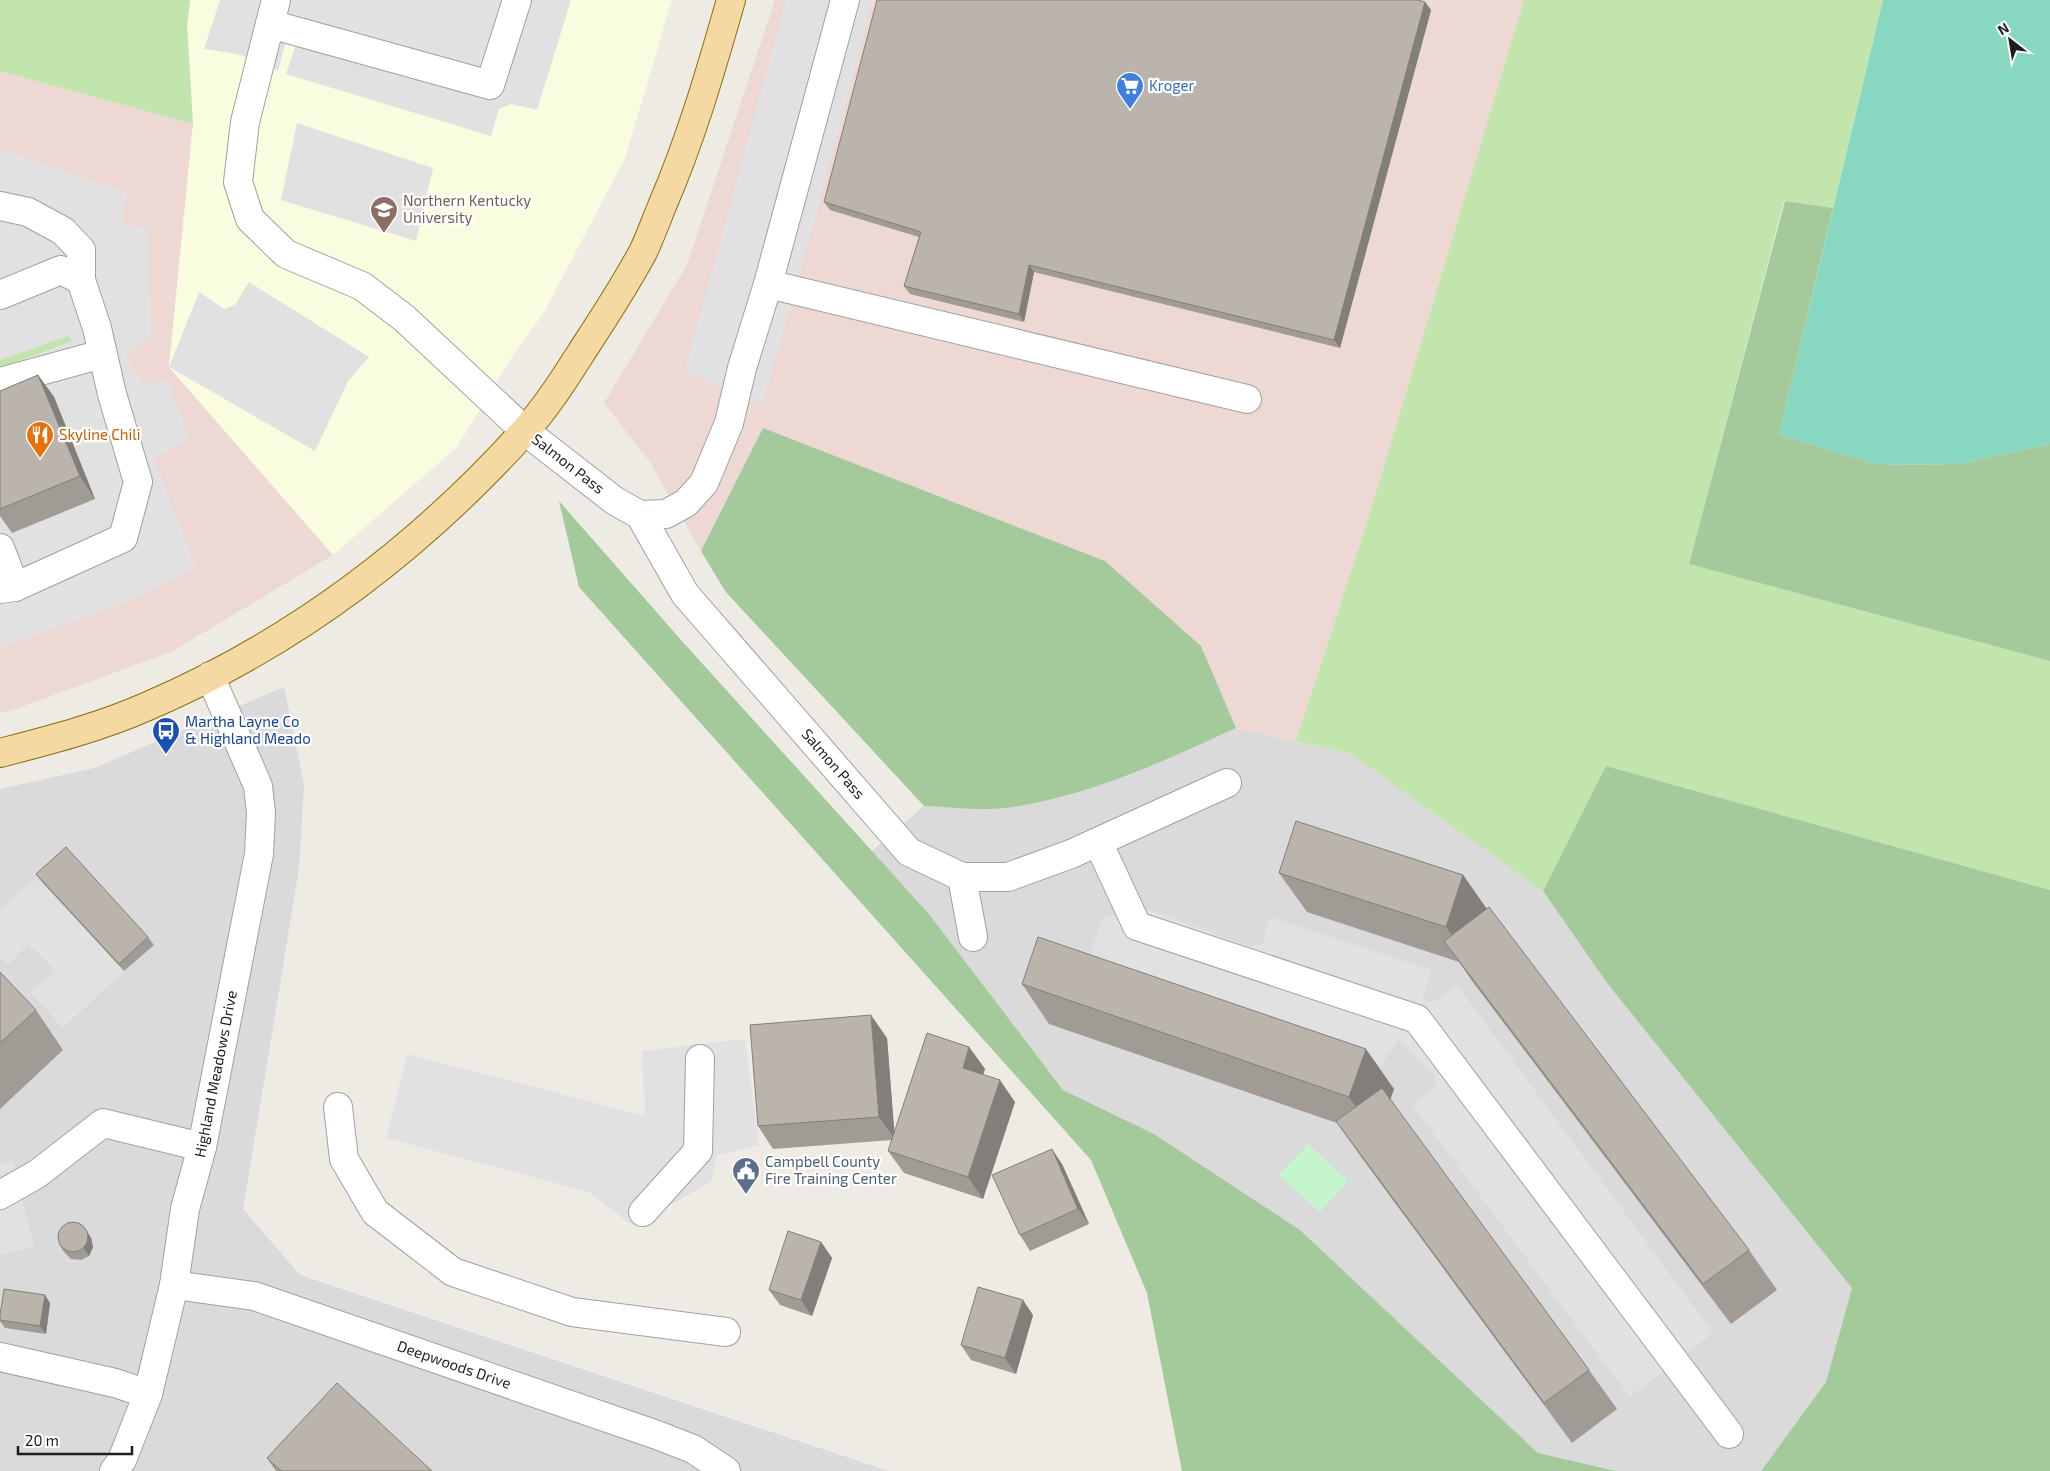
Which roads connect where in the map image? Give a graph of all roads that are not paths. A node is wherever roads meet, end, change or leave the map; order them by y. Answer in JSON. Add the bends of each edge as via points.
{"nodes":[{"id":1,"x":516,"y":0,"type":"edge"},
{"id":2,"x":730,"y":0,"type":"edge"},
{"id":3,"x":845,"y":0,"type":"edge"},
{"id":4,"x":273,"y":12,"type":"edge"},
{"id":5,"x":0,"y":206,"type":"edge"},
{"id":6,"x":81,"y":280,"type":"junction"},
{"id":7,"x":768,"y":284,"type":"junction"},
{"id":8,"x":0,"y":295,"type":"edge"},
{"id":9,"x":102,"y":354,"type":"junction"},
{"id":10,"x":0,"y":382,"type":"edge"},
{"id":11,"x":1247,"y":399,"type":"dead end"},
{"id":12,"x":525,"y":431,"type":"junction"},
{"id":13,"x":640,"y":515,"type":"junction"},
{"id":14,"x":0,"y":548,"type":"edge"},
{"id":15,"x":8,"y":588,"type":"edge"},
{"id":16,"x":210,"y":676,"type":"junction"},
{"id":17,"x":0,"y":753,"type":"edge"},
{"id":18,"x":1228,"y":783,"type":"dead end"},
{"id":19,"x":1098,"y":842,"type":"junction"},
{"id":20,"x":962,"y":877,"type":"junction"},
{"id":21,"x":973,"y":937,"type":"dead end"},
{"id":22,"x":700,"y":1059,"type":"dead end"},
{"id":23,"x":338,"y":1107,"type":"dead end"},
{"id":24,"x":202,"y":1146,"type":"junction"},
{"id":25,"x":0,"y":1195,"type":"edge"},
{"id":26,"x":643,"y":1212,"type":"dead end"},
{"id":27,"x":174,"y":1285,"type":"junction"},
{"id":28,"x":726,"y":1332,"type":"dead end"},
{"id":29,"x":0,"y":1357,"type":"edge"},
{"id":30,"x":148,"y":1394,"type":"junction"},
{"id":31,"x":1729,"y":1434,"type":"dead end"},
{"id":32,"x":123,"y":1467,"type":"edge"},
{"id":33,"x":726,"y":1471,"type":"edge"}],
"edges":[{"from":1,"to":4,"type":"street","via":[[490,85]]},
{"from":2,"to":12,"type":"main road","via":[[705,93],[643,251],[568,373]]},
{"from":3,"to":7,"type":"street"},
{"from":4,"to":12,"type":"street","name":"Salmon Pass","via":[[246,122],[238,182],[250,219],[286,254],[362,286],[404,318]]},
{"from":5,"to":6,"type":"street","via":[[28,212],[63,231],[81,250]]},
{"from":6,"to":8,"type":"street","via":[[61,270]]},
{"from":6,"to":9,"type":"street"},
{"from":7,"to":11,"type":"street"},
{"from":7,"to":13,"type":"street","via":[[729,423],[704,483],[686,503],[666,514]]},
{"from":9,"to":10,"type":"street"},
{"from":9,"to":15,"type":"street","via":[[138,482],[123,538]]},
{"from":12,"to":13,"type":"street","name":"Salmon Pass","via":[[615,501]]},
{"from":12,"to":16,"type":"main road","via":[[418,537],[370,576],[295,629]]},
{"from":13,"to":20,"type":"street","name":"Salmon Pass","via":[[685,594],[909,852]]},
{"from":14,"to":15,"type":"street"},
{"from":16,"to":17,"type":"main road","via":[[147,707],[74,733]]},
{"from":16,"to":24,"type":"street","name":"Highland Meadows Drive","via":[[258,786],[261,813],[259,854]]},
{"from":18,"to":19,"type":"street","name":"Salmon Pass"},
{"from":19,"to":20,"type":"street","name":"Salmon Pass","via":[[1008,876]]},
{"from":19,"to":31,"type":"street","via":[[1137,926],[1417,1018]]},
{"from":20,"to":21,"type":"street"},
{"from":22,"to":26,"type":"street","via":[[698,1151]]},
{"from":23,"to":28,"type":"street","via":[[344,1159],[374,1212],[453,1272],[572,1312]]},
{"from":24,"to":25,"type":"street","via":[[103,1123],[44,1169]]},
{"from":24,"to":27,"type":"street","name":"Highland Meadows Drive","via":[[185,1209]]},
{"from":27,"to":30,"type":"street","name":"Highland Meadows Drive"},
{"from":27,"to":33,"type":"street","name":"Deepwoods Drive","via":[[254,1296],[658,1435],[693,1449]]},
{"from":29,"to":30,"type":"street","via":[[115,1383]]},
{"from":30,"to":32,"type":"street","name":"Highland Meadows Drive"}]}
